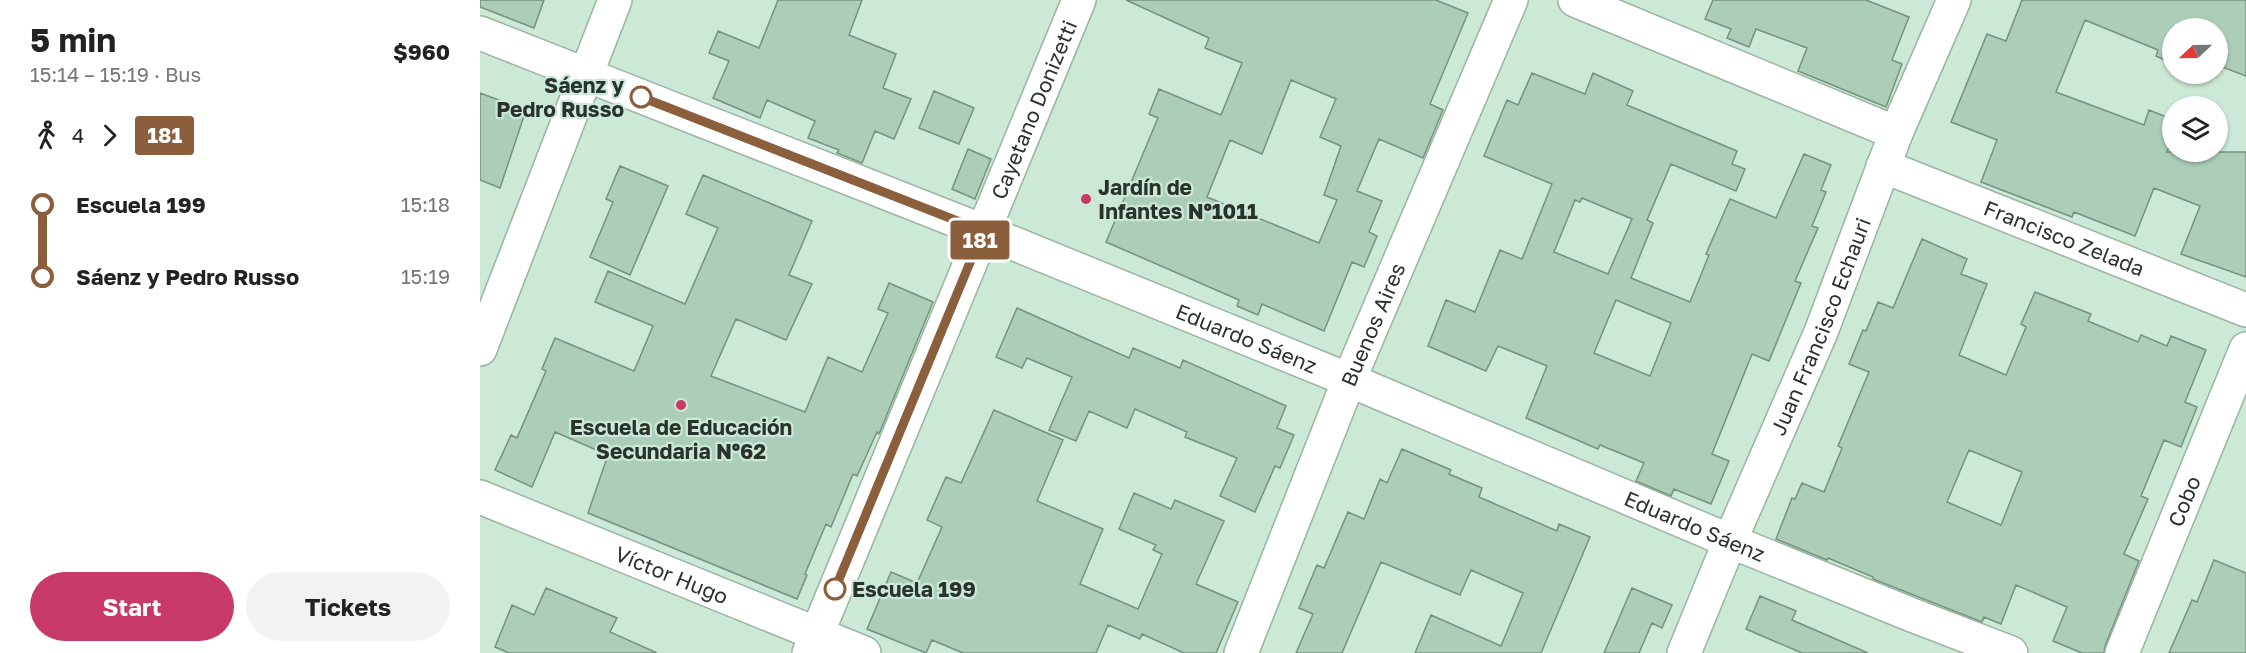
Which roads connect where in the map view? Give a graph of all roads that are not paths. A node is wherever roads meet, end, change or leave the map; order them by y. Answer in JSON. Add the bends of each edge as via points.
{"nodes":[{"id":1,"x":615,"y":0,"type":"edge"},
{"id":2,"x":1079,"y":0,"type":"edge"},
{"id":3,"x":1511,"y":0,"type":"edge"},
{"id":4,"x":1575,"y":0,"type":"edge"},
{"id":5,"x":1954,"y":0,"type":"edge"},
{"id":6,"x":480,"y":33,"type":"edge"},
{"id":7,"x":586,"y":76,"type":"junction"},
{"id":8,"x":1896,"y":133,"type":"junction"},
{"id":9,"x":1883,"y":166,"type":"junction"},
{"id":10,"x":983,"y":231,"type":"junction"},
{"id":11,"x":2246,"y":310,"type":"edge"},
{"id":12,"x":480,"y":349,"type":"edge"},
{"id":13,"x":2246,"y":349,"type":"edge"},
{"id":14,"x":1349,"y":380,"type":"junction"},
{"id":15,"x":480,"y":497,"type":"edge"},
{"id":16,"x":1730,"y":541,"type":"junction"},
{"id":17,"x":813,"y":643,"type":"edge"},
{"id":18,"x":864,"y":653,"type":"edge"},
{"id":19,"x":1241,"y":653,"type":"edge"},
{"id":20,"x":1684,"y":653,"type":"edge"},
{"id":21,"x":2011,"y":653,"type":"edge"},
{"id":22,"x":2122,"y":653,"type":"edge"}],
"edges":[{"from":1,"to":7,"type":"street"},
{"from":2,"to":10,"type":"street","name":"Cayetano Donizetti"},
{"from":3,"to":14,"type":"street","name":"Buenos Aires"},
{"from":4,"to":8,"type":"street"},
{"from":5,"to":8,"type":"street","name":"Juan Francisco Echauri"},
{"from":6,"to":7,"type":"street","name":"Eduardo Sáenz"},
{"from":7,"to":10,"type":"street","name":"Eduardo Sáenz"},
{"from":7,"to":12,"type":"street"},
{"from":8,"to":9,"type":"street","name":"Juan Francisco Echauri"},
{"from":9,"to":11,"type":"street","name":"Francisco Zelada"},
{"from":9,"to":16,"type":"street","name":"Juan Francisco Echauri","via":[[1821,332]]},
{"from":10,"to":14,"type":"street","name":"Eduardo Sáenz"},
{"from":10,"to":17,"type":"street","name":"Cayetano Donizetti"},
{"from":13,"to":22,"type":"street","name":"Cobo"},
{"from":14,"to":16,"type":"street","name":"Eduardo Sáenz"},
{"from":14,"to":19,"type":"street","name":"Buenos Aires"},
{"from":15,"to":17,"type":"street","name":"Víctor Hugo"},
{"from":16,"to":20,"type":"street","name":"Juan Francisco Echauri"},
{"from":16,"to":21,"type":"street","name":"Eduardo Sáenz"},
{"from":17,"to":18,"type":"street","name":"Víctor Hugo"}]}
